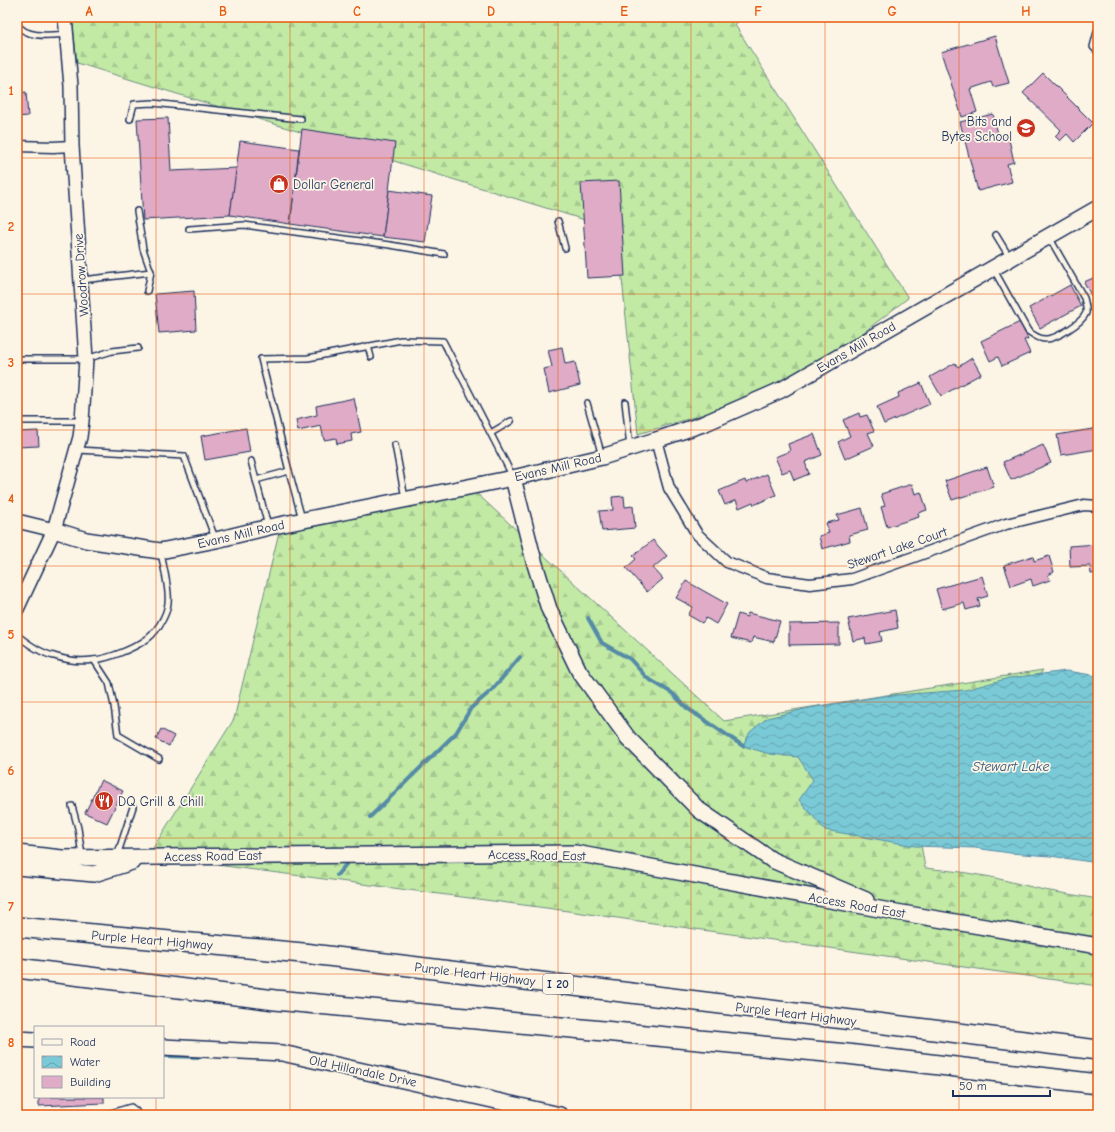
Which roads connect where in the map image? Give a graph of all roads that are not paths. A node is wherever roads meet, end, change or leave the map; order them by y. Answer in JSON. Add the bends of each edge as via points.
{"nodes":[{"id":1,"x":65,"y":17,"type":"edge"},
{"id":2,"x":17,"y":24,"type":"edge"},
{"id":3,"x":1098,"y":28,"type":"edge"},
{"id":4,"x":67,"y":34,"type":"junction"},
{"id":5,"x":1098,"y":52,"type":"edge"},
{"id":6,"x":130,"y":119,"type":"dead end"},
{"id":7,"x":301,"y":119,"type":"dead end"},
{"id":8,"x":17,"y":146,"type":"edge"},
{"id":9,"x":72,"y":146,"type":"junction"},
{"id":10,"x":1098,"y":208,"type":"edge"},
{"id":11,"x":137,"y":211,"type":"dead end"},
{"id":12,"x":558,"y":221,"type":"dead end"},
{"id":13,"x":189,"y":229,"type":"dead end"},
{"id":14,"x":996,"y":235,"type":"dead end"},
{"id":15,"x":1048,"y":236,"type":"junction"},
{"id":16,"x":565,"y":248,"type":"dead end"},
{"id":17,"x":444,"y":254,"type":"dead end"},
{"id":18,"x":1010,"y":258,"type":"junction"},
{"id":19,"x":993,"y":268,"type":"junction"},
{"id":20,"x":151,"y":272,"type":"junction"},
{"id":21,"x":81,"y":281,"type":"junction"},
{"id":22,"x":147,"y":291,"type":"dead end"},
{"id":23,"x":368,"y":346,"type":"junction"},
{"id":24,"x":138,"y":348,"type":"dead end"},
{"id":25,"x":370,"y":356,"type":"dead end"},
{"id":26,"x":17,"y":359,"type":"edge"},
{"id":27,"x":86,"y":359,"type":"junction"},
{"id":28,"x":625,"y":402,"type":"dead end"},
{"id":29,"x":588,"y":403,"type":"dead end"},
{"id":30,"x":82,"y":421,"type":"junction"},
{"id":31,"x":17,"y":422,"type":"edge"},
{"id":32,"x":511,"y":422,"type":"dead end"},
{"id":33,"x":491,"y":433,"type":"junction"},
{"id":34,"x":656,"y":440,"type":"junction"},
{"id":35,"x":395,"y":445,"type":"dead end"},
{"id":36,"x":630,"y":448,"type":"junction"},
{"id":37,"x":77,"y":449,"type":"junction"},
{"id":38,"x":602,"y":457,"type":"junction"},
{"id":39,"x":251,"y":461,"type":"dead end"},
{"id":40,"x":289,"y":471,"type":"junction"},
{"id":41,"x":513,"y":478,"type":"junction"},
{"id":42,"x":256,"y":480,"type":"junction"},
{"id":43,"x":405,"y":499,"type":"junction"},
{"id":44,"x":1098,"y":506,"type":"edge"},
{"id":45,"x":302,"y":520,"type":"junction"},
{"id":46,"x":17,"y":521,"type":"edge"},
{"id":47,"x":269,"y":527,"type":"junction"},
{"id":48,"x":54,"y":530,"type":"junction"},
{"id":49,"x":216,"y":540,"type":"junction"},
{"id":50,"x":160,"y":551,"type":"junction"},
{"id":51,"x":17,"y":609,"type":"edge"},
{"id":52,"x":17,"y":635,"type":"edge"},
{"id":53,"x":94,"y":660,"type":"junction"},
{"id":54,"x":159,"y":758,"type":"dead end"},
{"id":55,"x":72,"y":806,"type":"dead end"},
{"id":56,"x":133,"y":806,"type":"dead end"},
{"id":57,"x":17,"y":853,"type":"edge"},
{"id":58,"x":116,"y":857,"type":"junction"},
{"id":59,"x":146,"y":857,"type":"junction"},
{"id":60,"x":82,"y":858,"type":"junction"},
{"id":61,"x":17,"y":867,"type":"edge"},
{"id":62,"x":890,"y":911,"type":"junction"},
{"id":63,"x":17,"y":927,"type":"edge"},
{"id":64,"x":1098,"y":946,"type":"edge"},
{"id":65,"x":17,"y":968,"type":"edge"},
{"id":66,"x":17,"y":1039,"type":"edge"},
{"id":67,"x":34,"y":1040,"type":"edge"},
{"id":68,"x":164,"y":1047,"type":"edge"},
{"id":69,"x":1098,"y":1050,"type":"edge"},
{"id":70,"x":1098,"y":1084,"type":"edge"},
{"id":71,"x":104,"y":1115,"type":"edge"},
{"id":72,"x":138,"y":1115,"type":"edge"},
{"id":73,"x":560,"y":1115,"type":"edge"}],
"edges":[{"from":1,"to":4,"type":"street","name":"Woodrow Drive"},
{"from":2,"to":4,"type":"lane","via":[[30,34]]},
{"from":3,"to":5,"type":"lane","via":[[1093,47]]},
{"from":4,"to":9,"type":"street","name":"Woodrow Drive","via":[[72,86]]},
{"from":6,"to":7,"type":"lane","via":[[134,104],[153,103]]},
{"from":8,"to":9,"type":"street"},
{"from":9,"to":21,"type":"street","name":"Woodrow Drive"},
{"from":10,"to":15,"type":"main road","name":"Evans Mill Road"},
{"from":11,"to":20,"type":"lane","via":[[143,249]]},
{"from":12,"to":16,"type":"lane"},
{"from":13,"to":17,"type":"lane","via":[[244,225]]},
{"from":14,"to":18,"type":"lane"},
{"from":15,"to":18,"type":"main road","name":"Evans Mill Road"},
{"from":15,"to":19,"type":"lane","via":[[1086,304],[1086,313],[1082,319],[1059,336],[1044,339],[1028,331]]},
{"from":18,"to":19,"type":"main road","name":"Evans Mill Road"},
{"from":19,"to":34,"type":"main road","name":"Evans Mill Road","via":[[781,390],[703,424]]},
{"from":20,"to":21,"type":"lane"},
{"from":20,"to":22,"type":"lane"},
{"from":21,"to":27,"type":"street","name":"Woodrow Drive"},
{"from":23,"to":25,"type":"lane"},
{"from":23,"to":33,"type":"lane","via":[[401,340],[443,341]]},
{"from":23,"to":40,"type":"lane","via":[[308,358],[261,359]]},
{"from":24,"to":27,"type":"lane"},
{"from":26,"to":27,"type":"lane"},
{"from":27,"to":30,"type":"street","name":"Woodrow Drive"},
{"from":28,"to":36,"type":"lane"},
{"from":29,"to":38,"type":"lane"},
{"from":30,"to":31,"type":"lane"},
{"from":30,"to":37,"type":"street","name":"Woodrow Drive"},
{"from":32,"to":33,"type":"lane"},
{"from":33,"to":41,"type":"lane"},
{"from":34,"to":36,"type":"main road","name":"Evans Mill Road"},
{"from":34,"to":44,"type":"street","name":"Stewart Lake Court","via":[[669,488],[698,534],[727,562],[766,578],[810,584],[852,579],[1006,524],[1084,505]]},
{"from":35,"to":43,"type":"lane"},
{"from":36,"to":38,"type":"main road","name":"Evans Mill Road"},
{"from":37,"to":48,"type":"street","name":"Woodrow Drive"},
{"from":37,"to":49,"type":"lane","via":[[184,456]]},
{"from":38,"to":41,"type":"main road","name":"Evans Mill Road"},
{"from":39,"to":42,"type":"lane"},
{"from":40,"to":42,"type":"lane"},
{"from":40,"to":45,"type":"lane"},
{"from":41,"to":43,"type":"main road","name":"Evans Mill Road"},
{"from":41,"to":62,"type":"main road","via":[[549,609],[579,671],[628,738],[698,810],[772,860]]},
{"from":42,"to":47,"type":"lane"},
{"from":43,"to":45,"type":"main road","name":"Evans Mill Road"},
{"from":45,"to":47,"type":"main road","name":"Evans Mill Road"},
{"from":46,"to":48,"type":"street"},
{"from":47,"to":49,"type":"main road","name":"Evans Mill Road"},
{"from":48,"to":50,"type":"main road","name":"Evans Mill Road","via":[[86,540]]},
{"from":48,"to":51,"type":"street"},
{"from":49,"to":50,"type":"main road","name":"Evans Mill Road"},
{"from":50,"to":53,"type":"lane","via":[[168,603],[162,622],[145,641],[119,653]]},
{"from":52,"to":53,"type":"lane","via":[[52,656]]},
{"from":53,"to":54,"type":"lane","via":[[109,683],[118,735]]},
{"from":55,"to":60,"type":"lane"},
{"from":56,"to":58,"type":"lane"},
{"from":57,"to":60,"type":"main road","name":"Access Road East"},
{"from":58,"to":59,"type":"main road","name":"Access Road East"},
{"from":58,"to":60,"type":"main road","name":"Access Road East"},
{"from":59,"to":61,"type":"main road","via":[[94,874]]},
{"from":59,"to":62,"type":"main road","name":"Access Road East","via":[[575,853]]},
{"from":62,"to":64,"type":"main road","name":"Access Road East"},
{"from":63,"to":69,"type":"highway","name":"Purple Heart Highway","number":"I 20","via":[[303,953]]},
{"from":65,"to":70,"type":"highway","via":[[275,1000],[847,1054]]},
{"from":66,"to":67,"type":"main road"},
{"from":68,"to":73,"type":"main road","name":"Old Hillandale Drive","via":[[282,1054]]},
{"from":71,"to":72,"type":"lane","via":[[131,1107]]}]}
